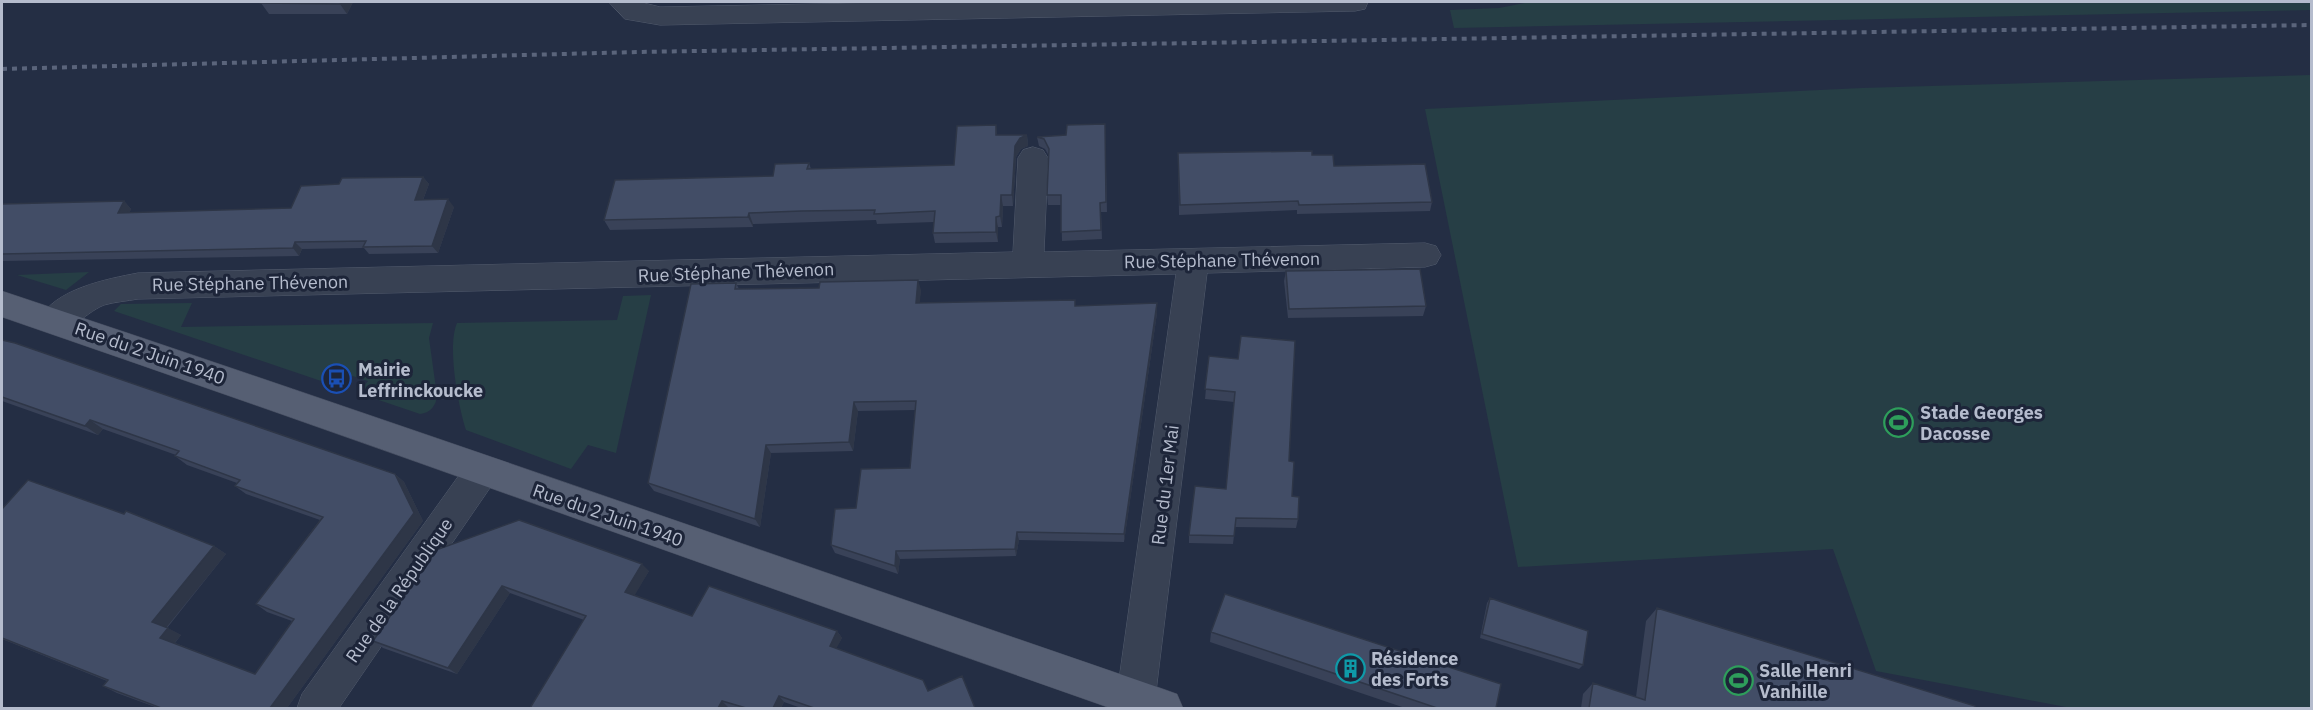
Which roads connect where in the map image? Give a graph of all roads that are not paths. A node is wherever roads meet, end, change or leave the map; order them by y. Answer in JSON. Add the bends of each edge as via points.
{"nodes":[{"id":1,"x":622,"y":2,"type":"edge"},
{"id":2,"x":1355,"y":2,"type":"edge"},
{"id":3,"x":1174,"y":4,"type":"edge"},
{"id":4,"x":1033,"y":158,"type":"dead end"},
{"id":5,"x":1425,"y":255,"type":"dead end"},
{"id":6,"x":1193,"y":261,"type":"junction"},
{"id":7,"x":1028,"y":264,"type":"junction"},
{"id":8,"x":2,"y":304,"type":"edge"},
{"id":9,"x":55,"y":320,"type":"junction"},
{"id":10,"x":482,"y":471,"type":"junction"},
{"id":11,"x":1145,"y":705,"type":"edge"},
{"id":12,"x":316,"y":708,"type":"edge"}],
"edges":[{"from":1,"to":3,"type":"street","via":[[635,12],[660,16]]},
{"from":2,"to":3,"type":"street"},
{"from":4,"to":7,"type":"street"},
{"from":5,"to":6,"type":"street","name":"Rue Stéphane Thévenon"},
{"from":6,"to":7,"type":"street","name":"Rue Stéphane Thévenon"},
{"from":6,"to":11,"type":"street","name":"Rue du 1er Mai"},
{"from":7,"to":9,"type":"street","name":"Rue Stéphane Thévenon","via":[[138,286],[96,294]]},
{"from":8,"to":9,"type":"main road","name":"Rue du 2 Juin 1940"},
{"from":9,"to":10,"type":"main road","name":"Rue du 2 Juin 1940"},
{"from":10,"to":11,"type":"main road","name":"Rue du 2 Juin 1940"},
{"from":10,"to":12,"type":"street","name":"Rue de la République"}]}
